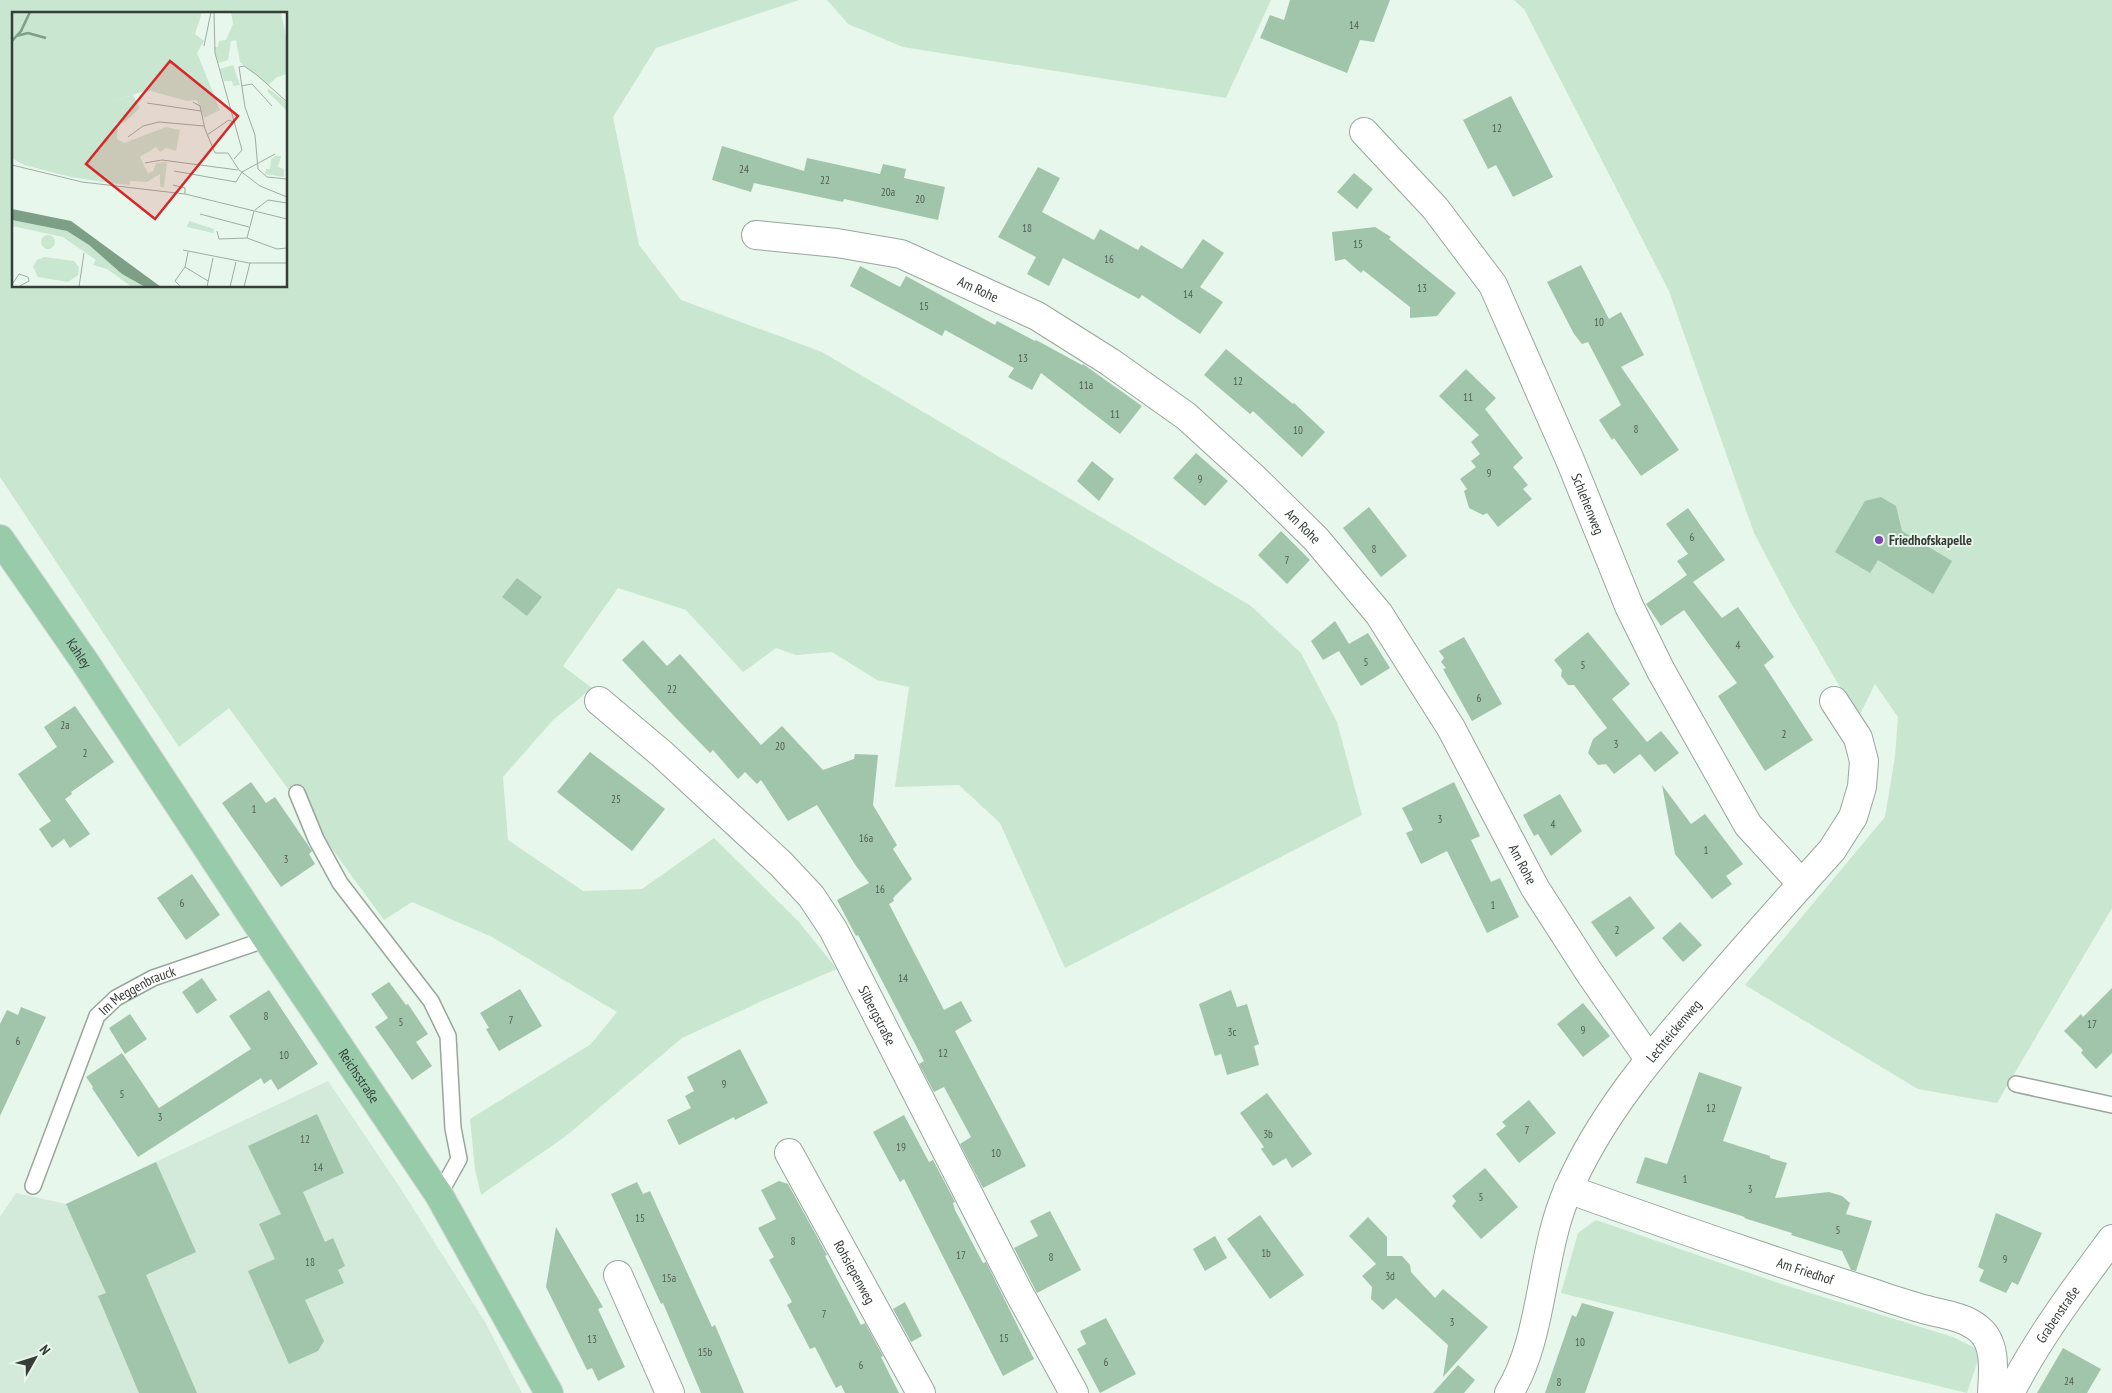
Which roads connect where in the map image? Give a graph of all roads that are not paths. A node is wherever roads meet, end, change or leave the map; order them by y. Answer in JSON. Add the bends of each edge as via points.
{"nodes":[{"id":1,"x":1364,"y":132,"type":"dead end"},
{"id":2,"x":756,"y":236,"type":"dead end"},
{"id":3,"x":0,"y":540,"type":"edge"},
{"id":4,"x":599,"y":701,"type":"dead end"},
{"id":5,"x":1834,"y":701,"type":"dead end"},
{"id":6,"x":155,"y":768,"type":"joint"},
{"id":7,"x":298,"y":793,"type":"dead end"},
{"id":8,"x":1802,"y":884,"type":"junction"},
{"id":9,"x":266,"y":938,"type":"junction"},
{"id":10,"x":1649,"y":1059,"type":"junction"},
{"id":11,"x":2016,"y":1084,"type":"dead end"},
{"id":12,"x":2112,"y":1105,"type":"edge"},
{"id":13,"x":788,"y":1153,"type":"dead end"},
{"id":14,"x":33,"y":1186,"type":"dead end"},
{"id":15,"x":1568,"y":1189,"type":"junction"},
{"id":16,"x":439,"y":1195,"type":"junction"},
{"id":17,"x":2112,"y":1240,"type":"edge"},
{"id":18,"x":618,"y":1275,"type":"dead end"},
{"id":19,"x":549,"y":1393,"type":"edge"},
{"id":20,"x":670,"y":1393,"type":"edge"},
{"id":21,"x":921,"y":1393,"type":"edge"},
{"id":22,"x":1074,"y":1393,"type":"edge"},
{"id":23,"x":1509,"y":1393,"type":"edge"},
{"id":24,"x":1992,"y":1393,"type":"edge"},
{"id":25,"x":2010,"y":1393,"type":"edge"}],
"edges":[{"from":1,"to":8,"type":"street","name":"Schlehenweg","via":[[1435,208],[1493,285],[1570,460],[1628,606],[1661,670],[1748,825]]},
{"from":2,"to":10,"type":"street","name":"Am Rohe","via":[[838,243],[901,254],[1036,316],[1110,362],[1186,416],[1246,471],[1316,539],[1379,614],[1451,728],[1535,888]]},
{"from":3,"to":6,"type":"main road","name":"Kahley"},
{"from":4,"to":22,"type":"street","name":"Silbergstraße","via":[[713,800],[811,896],[833,930],[1018,1291]]},
{"from":5,"to":8,"type":"street","name":"Lechteickenweg","via":[[1858,738],[1864,761],[1862,788],[1853,817],[1832,850]]},
{"from":6,"to":9,"type":"main road","name":"Reichsstraße"},
{"from":7,"to":16,"type":"lane","via":[[316,838],[340,883],[431,1001],[448,1036],[453,1128],[459,1159]]},
{"from":8,"to":10,"type":"street","name":"Lechteickenweg"},
{"from":9,"to":14,"type":"lane","name":"Im Meggenbrauck","via":[[153,978],[116,998],[97,1016]]},
{"from":9,"to":16,"type":"main road","name":"Reichsstraße"},
{"from":10,"to":15,"type":"street","name":"Lechteickenweg","via":[[1612,1110]]},
{"from":11,"to":12,"type":"lane"},
{"from":13,"to":21,"type":"street","name":"Rohsiepenweg"},
{"from":15,"to":23,"type":"street","name":"Lechteickenweg","via":[[1556,1218],[1531,1336],[1517,1380]]},
{"from":15,"to":24,"type":"street","name":"Am Friedhof","via":[[1797,1269],[1968,1321],[1988,1338],[1992,1353]]},
{"from":16,"to":19,"type":"main road","name":"Reichsstraße"},
{"from":17,"to":25,"type":"street","name":"Grabenstraße","via":[[2068,1298]]},
{"from":18,"to":20,"type":"street"}]}
